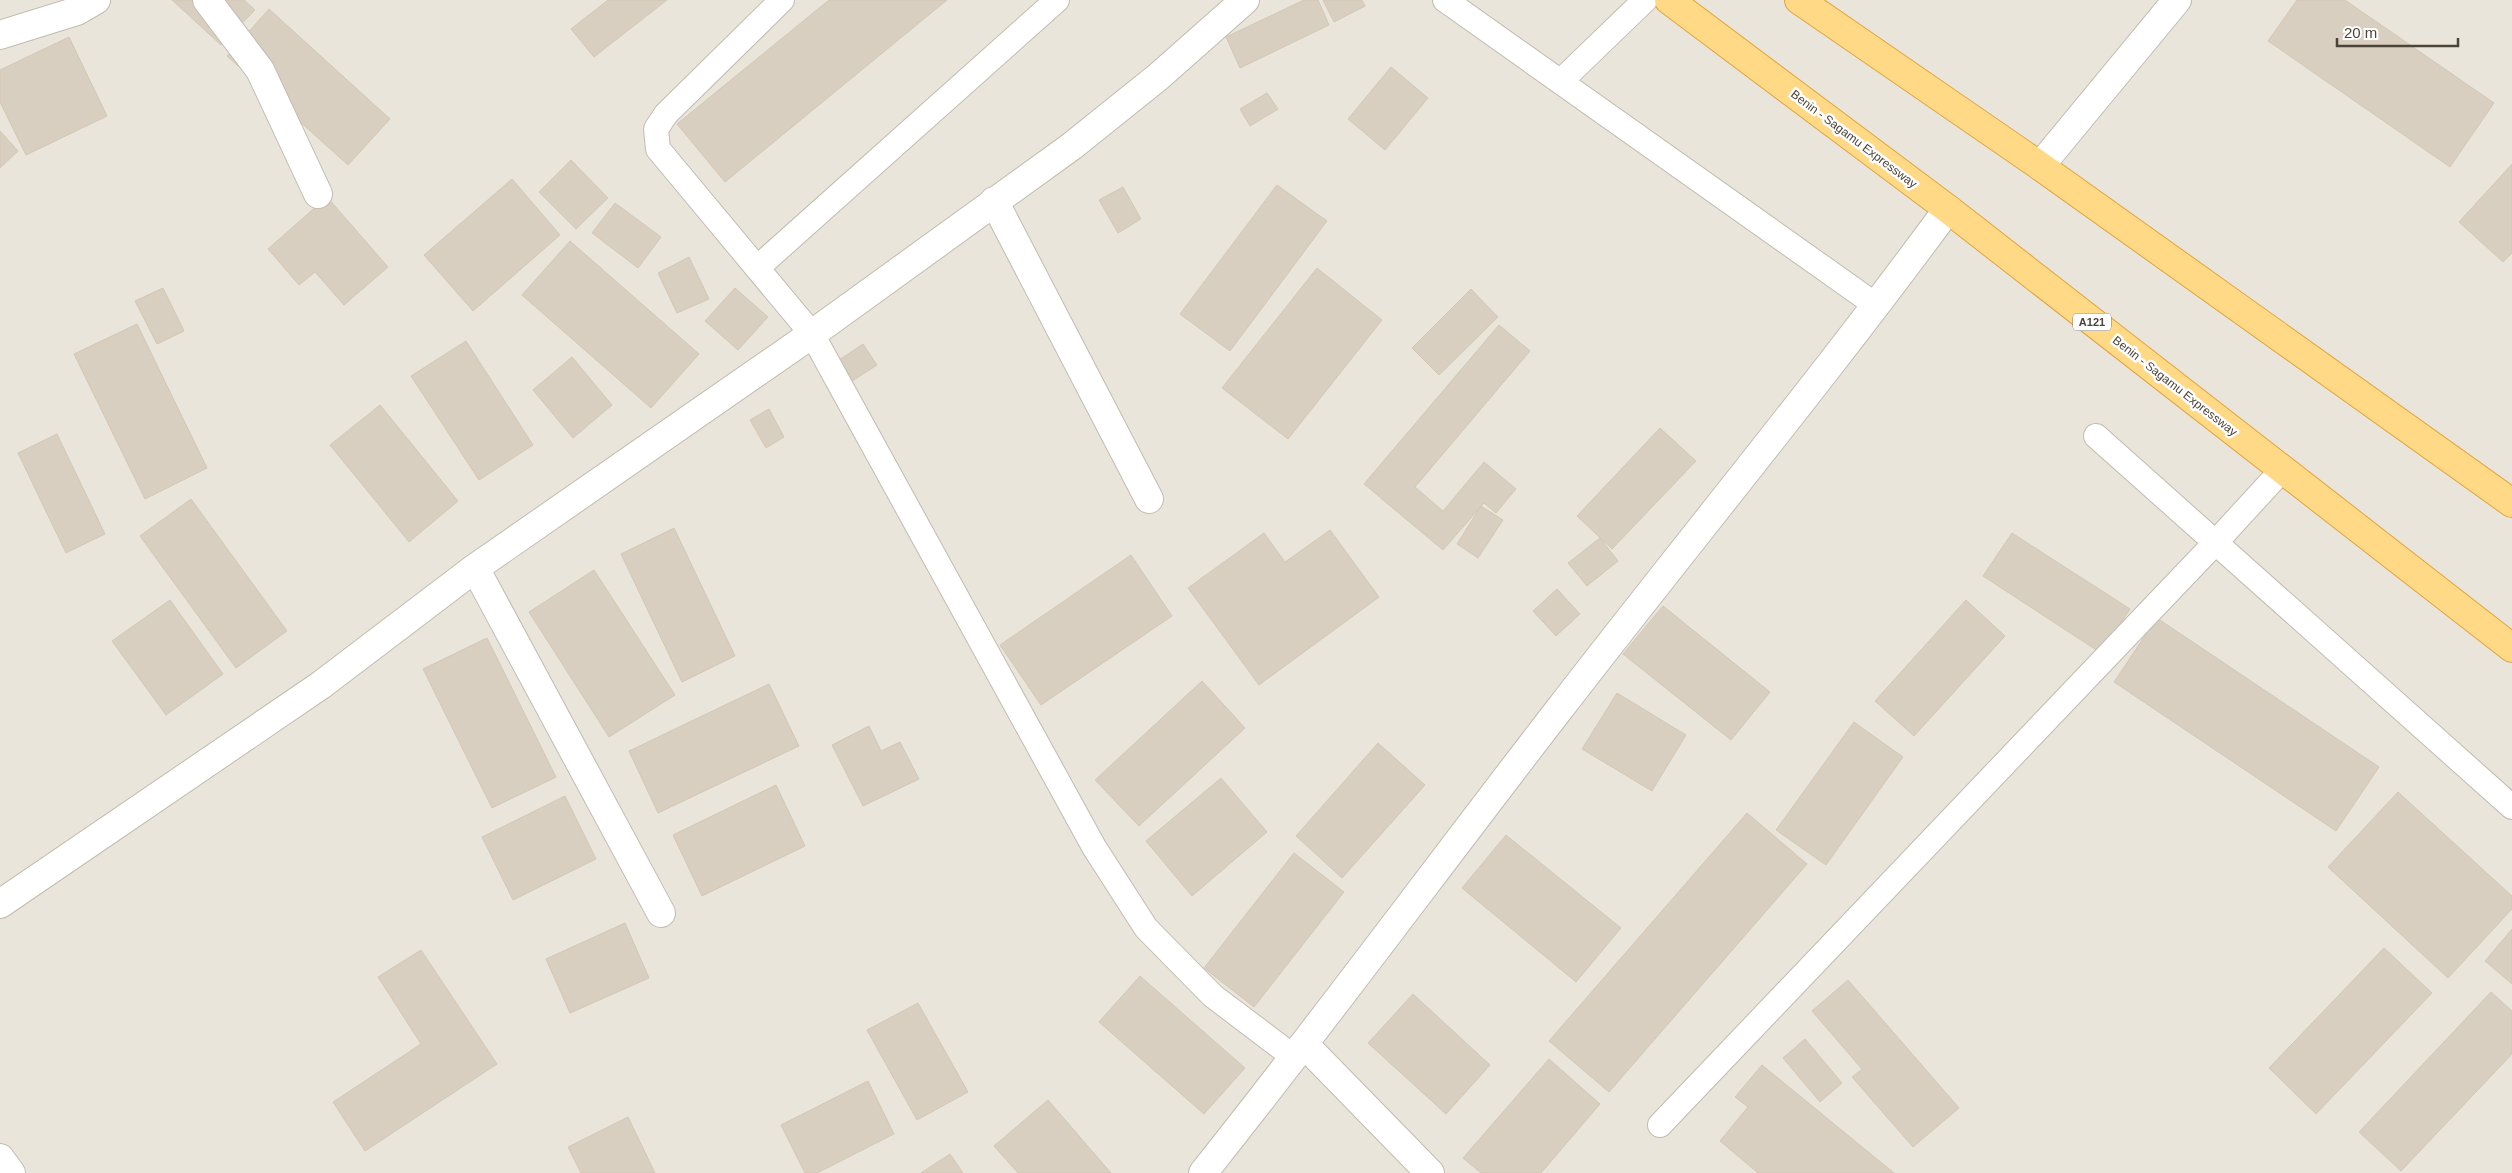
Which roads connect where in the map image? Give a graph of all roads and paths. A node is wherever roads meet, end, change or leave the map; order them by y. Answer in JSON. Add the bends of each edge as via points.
{"nodes":[{"id":1,"x":96,"y":0,"type":"edge"},
{"id":2,"x":207,"y":0,"type":"edge"},
{"id":3,"x":782,"y":0,"type":"edge"},
{"id":4,"x":1058,"y":0,"type":"edge"},
{"id":5,"x":1245,"y":0,"type":"edge"},
{"id":6,"x":1445,"y":0,"type":"edge"},
{"id":7,"x":1645,"y":0,"type":"edge"},
{"id":8,"x":1669,"y":0,"type":"edge"},
{"id":9,"x":1799,"y":0,"type":"edge"},
{"id":10,"x":2177,"y":0,"type":"edge"},
{"id":11,"x":0,"y":35,"type":"edge"},
{"id":12,"x":1561,"y":81,"type":"junction"},
{"id":13,"x":2040,"y":166,"type":"junction"},
{"id":14,"x":318,"y":194,"type":"dead end"},
{"id":15,"x":994,"y":201,"type":"junction"},
{"id":16,"x":1948,"y":209,"type":"junction"},
{"id":17,"x":757,"y":268,"type":"junction"},
{"id":18,"x":1877,"y":306,"type":"junction"},
{"id":19,"x":812,"y":334,"type":"junction"},
{"id":20,"x":2096,"y":436,"type":"dead end"},
{"id":21,"x":2282,"y":470,"type":"junction"},
{"id":22,"x":1149,"y":499,"type":"dead end"},
{"id":23,"x":2512,"y":503,"type":"edge"},
{"id":24,"x":2216,"y":542,"type":"junction"},
{"id":25,"x":475,"y":568,"type":"junction"},
{"id":26,"x":2512,"y":648,"type":"edge"},
{"id":27,"x":2512,"y":807,"type":"edge"},
{"id":28,"x":0,"y":904,"type":"edge"},
{"id":29,"x":661,"y":913,"type":"dead end"},
{"id":30,"x":1300,"y":1052,"type":"junction"},
{"id":31,"x":1660,"y":1125,"type":"dead end"},
{"id":32,"x":0,"y":1158,"type":"edge"},
{"id":33,"x":11,"y":1173,"type":"edge"},
{"id":34,"x":1204,"y":1173,"type":"edge"},
{"id":35,"x":1430,"y":1173,"type":"edge"}],
"edges":[{"from":1,"to":11,"type":"street","via":[[77,11]]},
{"from":2,"to":14,"type":"street","via":[[260,70]]},
{"from":3,"to":17,"type":"lane","via":[[666,114],[656,129],[658,149]]},
{"from":4,"to":17,"type":"lane"},
{"from":5,"to":15,"type":"street","via":[[1072,146]]},
{"from":6,"to":12,"type":"lane"},
{"from":7,"to":12,"type":"lane"},
{"from":8,"to":16,"type":"highway","name":"Benin - Sagamu Expressway","number":"A121"},
{"from":9,"to":13,"type":"highway"},
{"from":10,"to":13,"type":"street"},
{"from":12,"to":18,"type":"lane"},
{"from":13,"to":23,"type":"highway"},
{"from":15,"to":19,"type":"street"},
{"from":15,"to":22,"type":"street"},
{"from":16,"to":18,"type":"street"},
{"from":16,"to":21,"type":"highway","name":"Benin - Sagamu Expressway","number":"A121"},
{"from":17,"to":19,"type":"lane"},
{"from":18,"to":30,"type":"street","via":[[1560,707]]},
{"from":19,"to":25,"type":"street"},
{"from":19,"to":30,"type":"lane","via":[[1090,838],[1146,928],[1213,996]]},
{"from":20,"to":24,"type":"lane"},
{"from":21,"to":24,"type":"lane"},
{"from":21,"to":26,"type":"highway","name":"Benin - Sagamu Expressway","number":"A121"},
{"from":24,"to":27,"type":"lane"},
{"from":24,"to":31,"type":"lane"},
{"from":25,"to":28,"type":"street","via":[[321,685]]},
{"from":25,"to":29,"type":"street"},
{"from":30,"to":34,"type":"street"},
{"from":30,"to":35,"type":"street"},
{"from":32,"to":33,"type":"street"}]}
